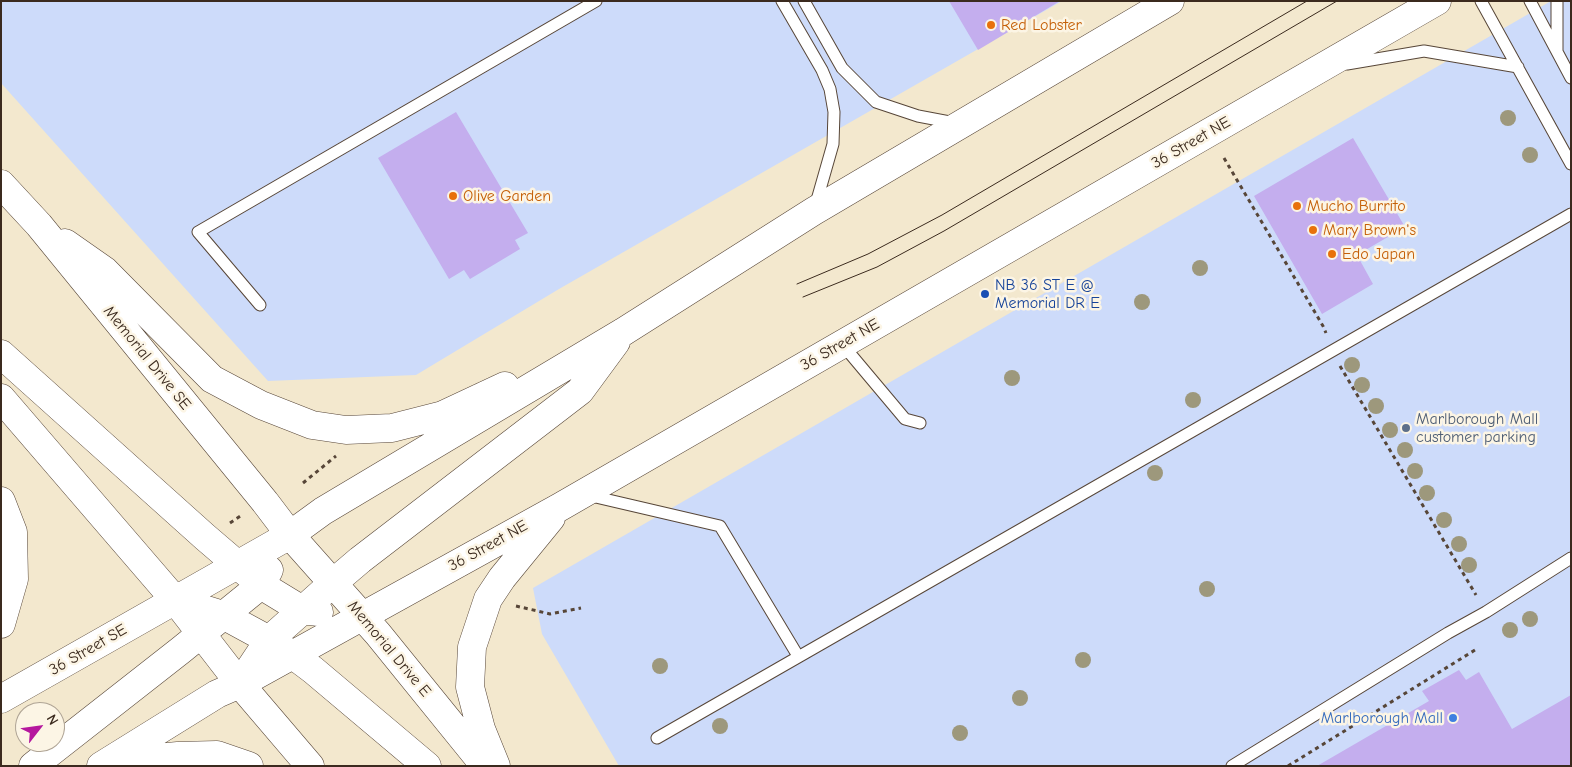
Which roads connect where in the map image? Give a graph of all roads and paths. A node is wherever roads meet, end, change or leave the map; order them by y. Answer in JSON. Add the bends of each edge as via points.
{"nodes":[{"id":1,"x":596,"y":1,"type":"edge"},
{"id":2,"x":782,"y":1,"type":"edge"},
{"id":3,"x":804,"y":1,"type":"edge"},
{"id":4,"x":1170,"y":1,"type":"edge"},
{"id":5,"x":1437,"y":1,"type":"edge"},
{"id":6,"x":1482,"y":1,"type":"edge"},
{"id":7,"x":1530,"y":1,"type":"edge"},
{"id":8,"x":1557,"y":1,"type":"edge"},
{"id":9,"x":1557,"y":53,"type":"junction"},
{"id":10,"x":1518,"y":67,"type":"junction"},
{"id":11,"x":1320,"y":68,"type":"junction"},
{"id":12,"x":1571,"y":78,"type":"edge"},
{"id":13,"x":960,"y":124,"type":"junction"},
{"id":14,"x":1224,"y":158,"type":"dead end"},
{"id":15,"x":1571,"y":164,"type":"edge"},
{"id":16,"x":1,"y":184,"type":"edge"},
{"id":17,"x":814,"y":211,"type":"junction"},
{"id":18,"x":1571,"y":214,"type":"edge"},
{"id":19,"x":39,"y":225,"type":"junction"},
{"id":20,"x":260,"y":305,"type":"dead end"},
{"id":21,"x":623,"y":332,"type":"junction"},
{"id":22,"x":842,"y":344,"type":"junction"},
{"id":23,"x":1332,"y":352,"type":"junction"},
{"id":24,"x":1,"y":354,"type":"edge"},
{"id":25,"x":564,"y":368,"type":"junction"},
{"id":26,"x":1,"y":398,"type":"edge"},
{"id":27,"x":920,"y":423,"type":"dead end"},
{"id":28,"x":340,"y":452,"type":"dead end"},
{"id":29,"x":303,"y":483,"type":"dead end"},
{"id":30,"x":571,"y":500,"type":"junction"},
{"id":31,"x":1,"y":501,"type":"edge"},
{"id":32,"x":290,"y":535,"type":"junction"},
{"id":33,"x":1571,"y":558,"type":"edge"},
{"id":34,"x":237,"y":566,"type":"junction"},
{"id":35,"x":333,"y":582,"type":"junction"},
{"id":36,"x":261,"y":585,"type":"junction"},
{"id":37,"x":175,"y":600,"type":"junction"},
{"id":38,"x":515,"y":606,"type":"dead end"},
{"id":39,"x":581,"y":608,"type":"dead end"},
{"id":40,"x":302,"y":610,"type":"junction"},
{"id":41,"x":1486,"y":612,"type":"junction"},
{"id":42,"x":223,"y":616,"type":"junction"},
{"id":43,"x":363,"y":616,"type":"junction"},
{"id":44,"x":1,"y":624,"type":"edge"},
{"id":45,"x":202,"y":633,"type":"junction"},
{"id":46,"x":270,"y":640,"type":"junction"},
{"id":47,"x":1475,"y":650,"type":"dead end"},
{"id":48,"x":292,"y":655,"type":"junction"},
{"id":49,"x":798,"y":656,"type":"junction"},
{"id":50,"x":240,"y":684,"type":"junction"},
{"id":51,"x":1,"y":700,"type":"edge"},
{"id":52,"x":657,"y":738,"type":"dead end"},
{"id":53,"x":103,"y":764,"type":"edge"},
{"id":54,"x":33,"y":766,"type":"edge"},
{"id":55,"x":249,"y":766,"type":"edge"},
{"id":56,"x":310,"y":766,"type":"edge"},
{"id":57,"x":427,"y":766,"type":"edge"},
{"id":58,"x":485,"y":766,"type":"edge"},
{"id":59,"x":496,"y":766,"type":"edge"},
{"id":60,"x":1232,"y":766,"type":"edge"},
{"id":61,"x":1288,"y":766,"type":"edge"}],
"edges":[{"from":1,"to":20,"type":"lane","via":[[198,232]]},
{"from":2,"to":17,"type":"lane","via":[[822,70],[834,112],[833,144]]},
{"from":3,"to":13,"type":"lane","via":[[842,68],[876,102],[918,116]]},
{"from":4,"to":13,"type":"main road"},
{"from":5,"to":11,"type":"main road","name":"36 Street NE"},
{"from":6,"to":10,"type":"lane"},
{"from":7,"to":9,"type":"lane"},
{"from":8,"to":9,"type":"lane"},
{"from":9,"to":12,"type":"lane"},
{"from":10,"to":11,"type":"lane","via":[[1424,51]]},
{"from":10,"to":15,"type":"lane"},
{"from":11,"to":22,"type":"main road","name":"36 Street NE"},
{"from":13,"to":17,"type":"main road"},
{"from":14,"to":23,"type":"path","via":[[1324,326]]},
{"from":16,"to":19,"type":"main road","name":"Memorial Drive SE"},
{"from":17,"to":21,"type":"main road"},
{"from":18,"to":23,"type":"lane"},
{"from":19,"to":25,"type":"main road","via":[[105,271],[212,379],[261,406],[312,425],[346,430],[392,428],[443,415],[501,388]]},
{"from":19,"to":32,"type":"main road","name":"Memorial Drive SE"},
{"from":21,"to":25,"type":"main road"},
{"from":21,"to":35,"type":"main road","via":[[580,392]]},
{"from":22,"to":27,"type":"lane","via":[[905,419]]},
{"from":22,"to":30,"type":"main road","name":"36 Street NE"},
{"from":23,"to":41,"type":"path"},
{"from":23,"to":49,"type":"lane"},
{"from":24,"to":34,"type":"main road"},
{"from":25,"to":32,"type":"main road"},
{"from":26,"to":37,"type":"main road"},
{"from":28,"to":29,"type":"path"},
{"from":30,"to":43,"type":"main road","name":"36 Street NE"},
{"from":30,"to":49,"type":"lane","via":[[720,526]]},
{"from":30,"to":59,"type":"main road","via":[[502,578],[488,599],[472,646],[470,687],[481,729]]},
{"from":31,"to":44,"type":"main road","via":[[13,532],[14,579]]},
{"from":32,"to":34,"type":"main road"},
{"from":32,"to":35,"type":"main road","name":"Memorial Drive E"},
{"from":32,"to":36,"type":"main road"},
{"from":33,"to":41,"type":"lane"},
{"from":34,"to":36,"type":"main road"},
{"from":34,"to":37,"type":"main road"},
{"from":35,"to":40,"type":"main road"},
{"from":35,"to":43,"type":"main road","name":"Memorial Drive E"},
{"from":36,"to":40,"type":"main road"},
{"from":36,"to":42,"type":"main road"},
{"from":37,"to":42,"type":"main road"},
{"from":37,"to":45,"type":"main road"},
{"from":37,"to":51,"type":"main road","name":"36 Street SE"},
{"from":38,"to":39,"type":"path","via":[[550,614]]},
{"from":40,"to":43,"type":"main road"},
{"from":40,"to":46,"type":"main road"},
{"from":41,"to":60,"type":"lane"},
{"from":42,"to":45,"type":"main road"},
{"from":42,"to":46,"type":"main road"},
{"from":43,"to":48,"type":"main road","name":"36 Street NE"},
{"from":43,"to":58,"type":"main road","name":"Memorial Drive E"},
{"from":45,"to":50,"type":"main road"},
{"from":45,"to":54,"type":"main road"},
{"from":46,"to":48,"type":"main road"},
{"from":46,"to":50,"type":"main road"},
{"from":47,"to":61,"type":"path"},
{"from":48,"to":50,"type":"main road","name":"36 Street NE"},
{"from":48,"to":57,"type":"main road"},
{"from":49,"to":52,"type":"lane"},
{"from":50,"to":53,"type":"main road","via":[[217,694]]},
{"from":50,"to":56,"type":"main road"},
{"from":53,"to":55,"type":"main road","via":[[217,755]]}]}
